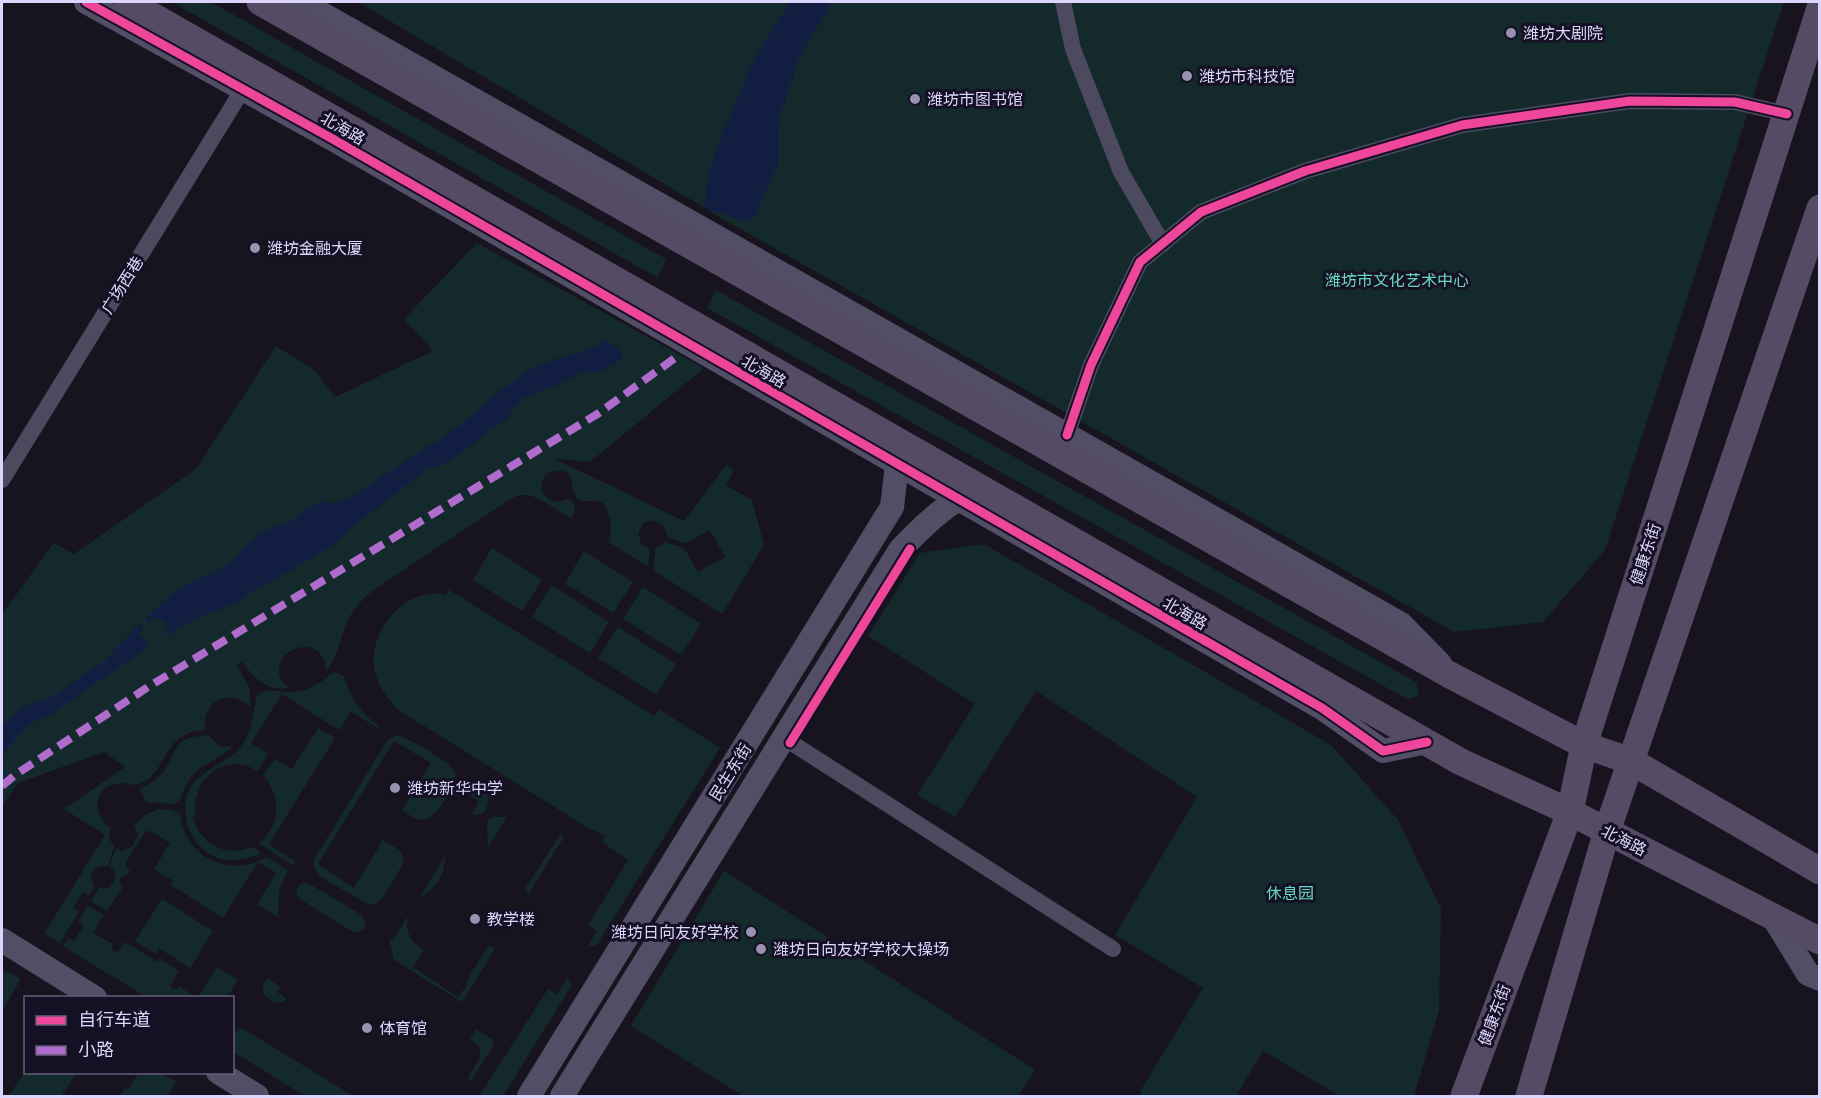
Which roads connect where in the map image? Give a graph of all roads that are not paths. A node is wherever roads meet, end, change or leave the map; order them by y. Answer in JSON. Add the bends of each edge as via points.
{"nodes":[{"id":1,"x":86,"y":2,"type":"edge"},
{"id":2,"x":128,"y":2,"type":"edge"},
{"id":3,"x":260,"y":2,"type":"edge"},
{"id":4,"x":301,"y":2,"type":"edge"},
{"id":5,"x":1063,"y":2,"type":"edge"},
{"id":6,"x":1820,"y":8,"type":"edge"},
{"id":7,"x":248,"y":80,"type":"junction"},
{"id":8,"x":1787,"y":114,"type":"junction"},
{"id":9,"x":1820,"y":208,"type":"edge"},
{"id":10,"x":1163,"y":244,"type":"junction"},
{"id":11,"x":574,"y":266,"type":"junction"},
{"id":12,"x":1067,"y":435,"type":"junction"},
{"id":13,"x":894,"y":437,"type":"junction"},
{"id":14,"x":897,"y":465,"type":"junction"},
{"id":15,"x":2,"y":480,"type":"edge"},
{"id":16,"x":1135,"y":485,"type":"junction"},
{"id":17,"x":981,"y":487,"type":"junction"},
{"id":18,"x":956,"y":500,"type":"junction"},
{"id":19,"x":1328,"y":698,"type":"junction"},
{"id":20,"x":784,"y":738,"type":"junction"},
{"id":21,"x":1584,"y":745,"type":"junction"},
{"id":22,"x":1631,"y":761,"type":"junction"},
{"id":23,"x":1570,"y":812,"type":"junction"},
{"id":24,"x":1607,"y":831,"type":"junction"},
{"id":25,"x":1812,"y":863,"type":"edge"},
{"id":26,"x":1773,"y":917,"type":"junction"},
{"id":27,"x":2,"y":940,"type":"edge"},
{"id":28,"x":1820,"y":941,"type":"edge"},
{"id":29,"x":1113,"y":949,"type":"dead end"},
{"id":30,"x":1820,"y":979,"type":"edge"},
{"id":31,"x":92,"y":996,"type":"edge"},
{"id":32,"x":221,"y":1074,"type":"edge"},
{"id":33,"x":257,"y":1096,"type":"edge"},
{"id":34,"x":529,"y":1096,"type":"edge"},
{"id":35,"x":562,"y":1096,"type":"edge"},
{"id":36,"x":1464,"y":1096,"type":"edge"},
{"id":37,"x":1529,"y":1096,"type":"edge"}],
"edges":[{"from":1,"to":7,"type":"street","name":"北海路"},
{"from":2,"to":7,"type":"main road","name":"北海路"},
{"from":3,"to":16,"type":"main road"},
{"from":4,"to":12,"type":"street"},
{"from":5,"to":10,"type":"street","via":[[1074,49],[1121,172]]},
{"from":6,"to":8,"type":"main road","name":"健康东街"},
{"from":7,"to":11,"type":"main road","name":"北海路"},
{"from":7,"to":15,"type":"street","name":"广场西巷"},
{"from":8,"to":10,"type":"street","via":[[1735,102],[1630,101],[1462,125],[1305,171],[1201,212]]},
{"from":8,"to":21,"type":"main road","name":"健康东街"},
{"from":9,"to":22,"type":"main road"},
{"from":10,"to":12,"type":"street","via":[[1140,262],[1091,365]]},
{"from":11,"to":13,"type":"main road","name":"北海路"},
{"from":11,"to":14,"type":"street","name":"北海路"},
{"from":12,"to":16,"type":"street"},
{"from":13,"to":14,"type":"street","name":"民生东街"},
{"from":13,"to":17,"type":"main road","name":"北海路"},
{"from":14,"to":18,"type":"street","name":"北海路"},
{"from":14,"to":34,"type":"street","name":"民生东街","via":[[892,507]]},
{"from":16,"to":21,"type":"main road","via":[[1358,611],[1450,675]]},
{"from":17,"to":18,"type":"street","name":"民生东街"},
{"from":17,"to":19,"type":"main road","name":"北海路"},
{"from":18,"to":19,"type":"street","name":"北海路"},
{"from":18,"to":20,"type":"street","name":"民生东街","via":[[900,550]]},
{"from":19,"to":23,"type":"main road","name":"北海路"},
{"from":20,"to":29,"type":"street"},
{"from":20,"to":35,"type":"street","name":"民生东街"},
{"from":21,"to":22,"type":"main road"},
{"from":21,"to":23,"type":"main road","name":"健康东街"},
{"from":22,"to":24,"type":"main road"},
{"from":22,"to":25,"type":"main road"},
{"from":23,"to":24,"type":"main road","name":"北海路"},
{"from":23,"to":36,"type":"main road","name":"健康东街"},
{"from":24,"to":26,"type":"main road","name":"北海路"},
{"from":24,"to":37,"type":"main road"},
{"from":26,"to":28,"type":"main road","name":"北海路"},
{"from":26,"to":30,"type":"street","via":[[1808,974]]},
{"from":27,"to":31,"type":"street"},
{"from":32,"to":33,"type":"street"}]}
